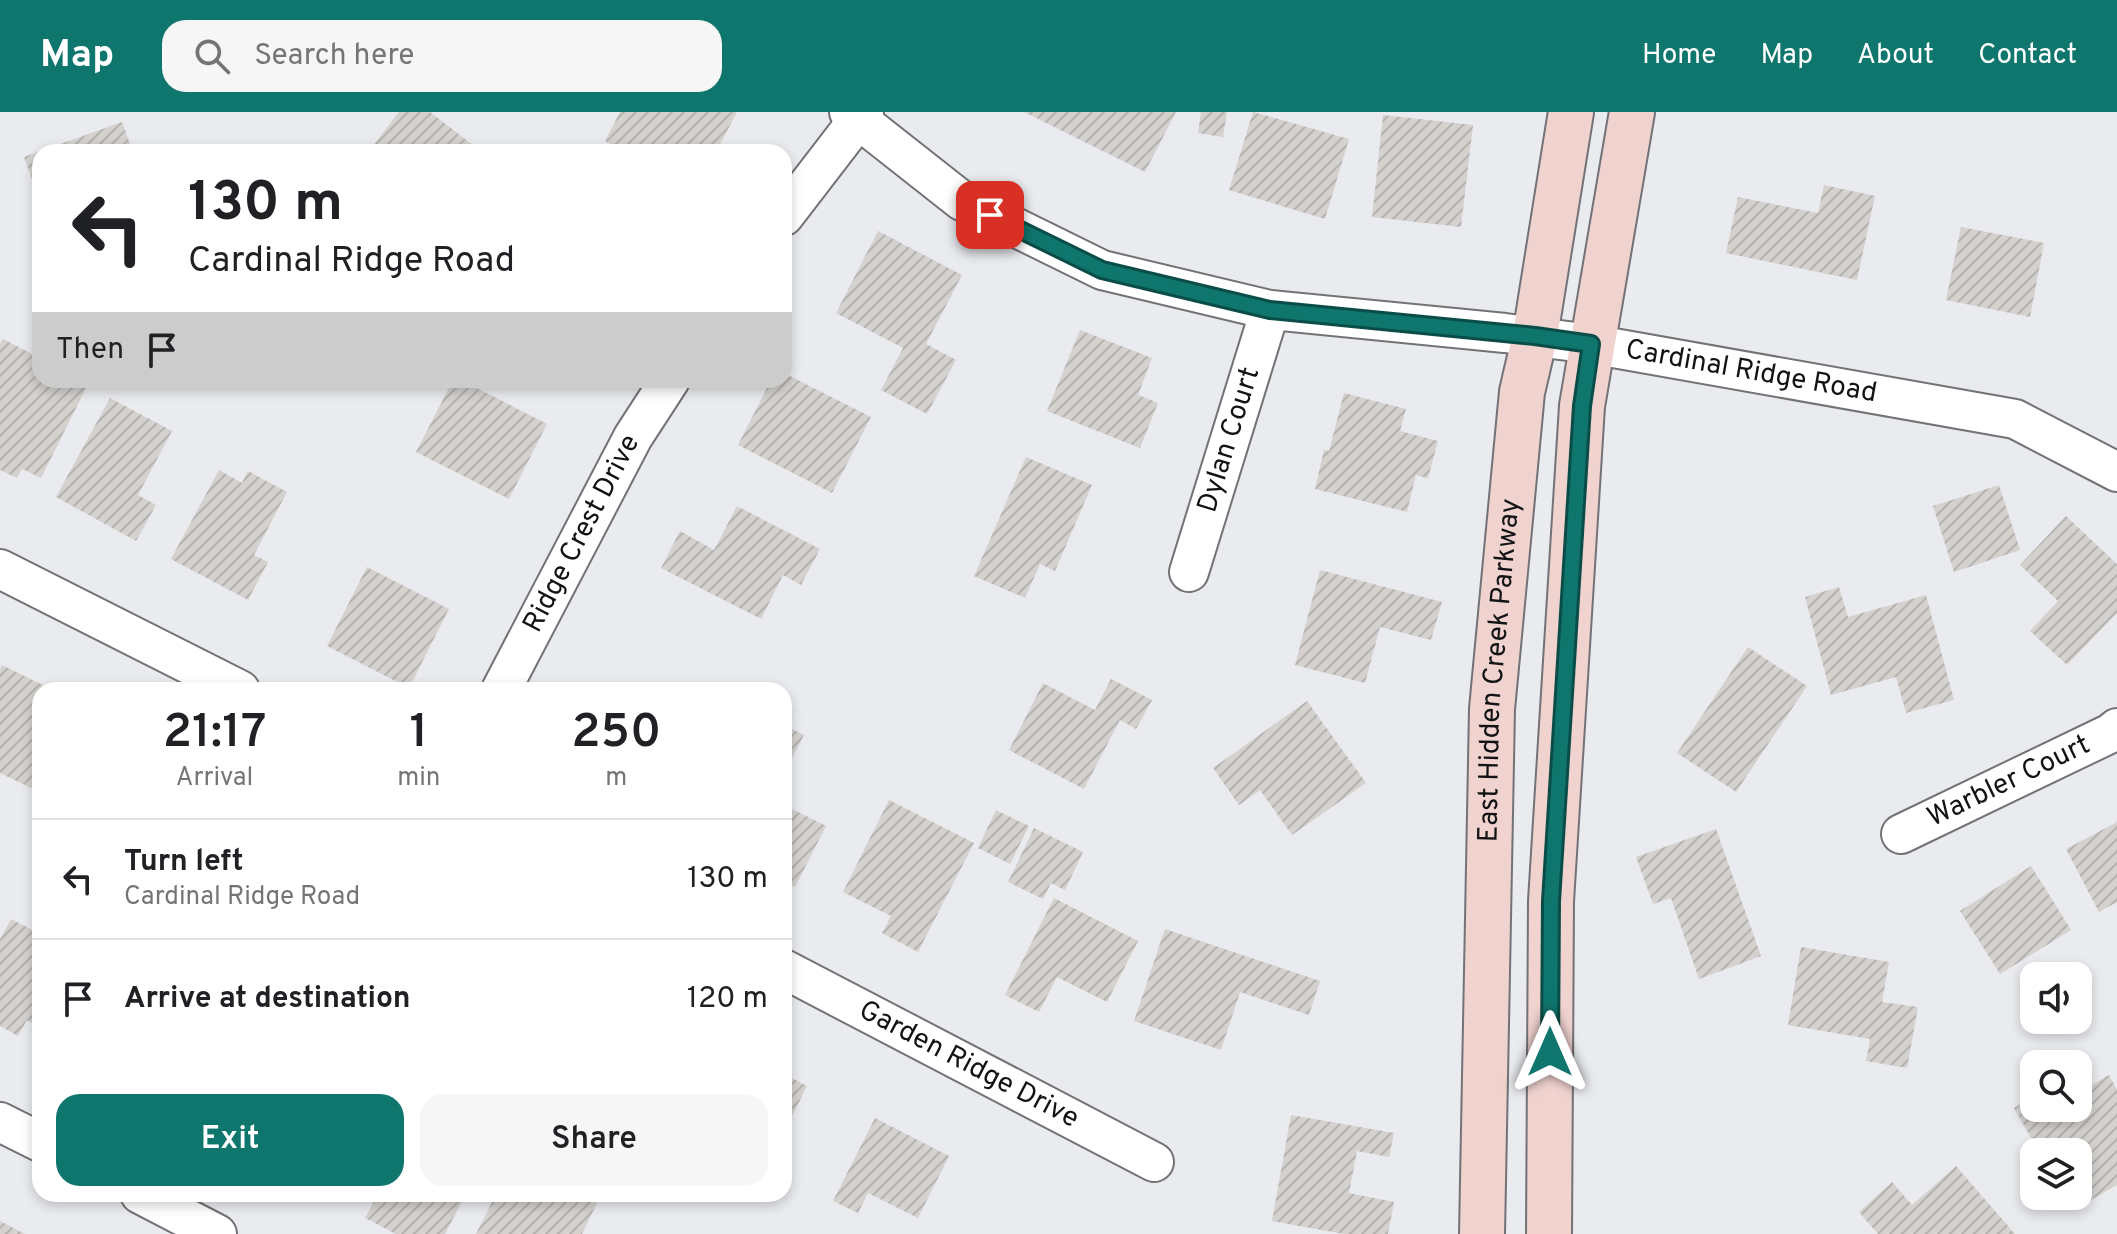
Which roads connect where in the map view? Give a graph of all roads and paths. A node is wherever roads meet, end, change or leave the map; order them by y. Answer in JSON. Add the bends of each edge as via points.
{"nodes":[{"id":1,"x":1571,"y":112,"type":"edge"},
{"id":2,"x":1632,"y":112,"type":"edge"},
{"id":3,"x":856,"y":115,"type":"edge"},
{"id":4,"x":792,"y":205,"type":"edge"},
{"id":5,"x":1270,"y":310,"type":"junction"},
{"id":6,"x":1535,"y":336,"type":"junction"},
{"id":7,"x":1591,"y":344,"type":"junction"},
{"id":8,"x":665,"y":388,"type":"edge"},
{"id":9,"x":2117,"y":472,"type":"edge"},
{"id":10,"x":0,"y":569,"type":"edge"},
{"id":11,"x":1189,"y":572,"type":"dead end"},
{"id":12,"x":224,"y":682,"type":"edge"},
{"id":13,"x":505,"y":682,"type":"edge"},
{"id":14,"x":2117,"y":728,"type":"edge"},
{"id":15,"x":1901,"y":834,"type":"dead end"},
{"id":16,"x":792,"y":973,"type":"edge"},
{"id":17,"x":0,"y":1122,"type":"edge"},
{"id":18,"x":32,"y":1138,"type":"edge"},
{"id":19,"x":1154,"y":1162,"type":"dead end"},
{"id":20,"x":155,"y":1202,"type":"edge"},
{"id":21,"x":217,"y":1234,"type":"edge"},
{"id":22,"x":1482,"y":1234,"type":"edge"},
{"id":23,"x":1549,"y":1234,"type":"edge"}],
"edges":[{"from":1,"to":6,"type":"main road","name":"East Hidden Creek Parkway"},
{"from":2,"to":7,"type":"main road"},
{"from":3,"to":4,"type":"street"},
{"from":3,"to":5,"type":"street","name":"Cardinal Ridge Road","via":[[962,201],[1102,270]]},
{"from":5,"to":6,"type":"street","name":"Cardinal Ridge Road"},
{"from":5,"to":11,"type":"street","name":"Dylan Court"},
{"from":6,"to":7,"type":"street","name":"Cardinal Ridge Road"},
{"from":6,"to":22,"type":"main road","name":"East Hidden Creek Parkway","via":[[1522,392],[1492,709]]},
{"from":7,"to":9,"type":"street","name":"Cardinal Ridge Road","via":[[2015,419]]},
{"from":7,"to":23,"type":"main road","via":[[1582,406],[1551,901]]},
{"from":8,"to":13,"type":"street","name":"Ridge Crest Drive","via":[[633,437]]},
{"from":10,"to":12,"type":"street"},
{"from":14,"to":15,"type":"street","name":"Warbler Court"},
{"from":16,"to":19,"type":"street","name":"Garden Ridge Drive"},
{"from":17,"to":18,"type":"street"},
{"from":20,"to":21,"type":"street"}]}
